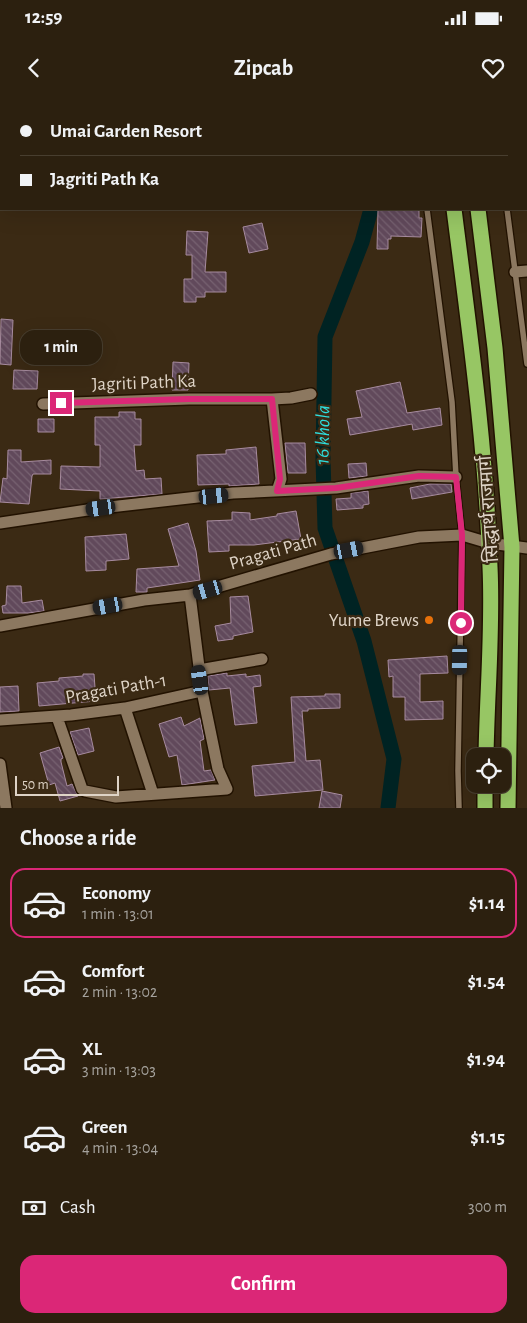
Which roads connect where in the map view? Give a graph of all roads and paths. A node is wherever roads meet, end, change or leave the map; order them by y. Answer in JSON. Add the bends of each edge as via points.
{"nodes":[{"id":1,"x":427,"y":210,"type":"edge"},
{"id":2,"x":454,"y":210,"type":"edge"},
{"id":3,"x":478,"y":210,"type":"edge"},
{"id":4,"x":507,"y":210,"type":"edge"},
{"id":5,"x":521,"y":272,"type":"edge"},
{"id":6,"x":527,"y":364,"type":"edge"},
{"id":7,"x":311,"y":394,"type":"dead end"},
{"id":8,"x":272,"y":399,"type":"junction"},
{"id":9,"x":43,"y":404,"type":"dead end"},
{"id":10,"x":456,"y":477,"type":"junction"},
{"id":11,"x":277,"y":491,"type":"junction"},
{"id":12,"x":0,"y":523,"type":"edge"},
{"id":13,"x":462,"y":535,"type":"junction"},
{"id":14,"x":489,"y":543,"type":"junction"},
{"id":15,"x":520,"y":547,"type":"edge"},
{"id":16,"x":190,"y":595,"type":"junction"},
{"id":17,"x":0,"y":626,"type":"edge"},
{"id":18,"x":262,"y":659,"type":"dead end"},
{"id":19,"x":199,"y":670,"type":"junction"},
{"id":20,"x":202,"y":691,"type":"junction"},
{"id":21,"x":125,"y":708,"type":"junction"},
{"id":22,"x":57,"y":717,"type":"junction"},
{"id":23,"x":0,"y":720,"type":"edge"},
{"id":24,"x":486,"y":748,"type":"edge"},
{"id":25,"x":0,"y":764,"type":"edge"},
{"id":26,"x":485,"y":793,"type":"edge"},
{"id":27,"x":152,"y":794,"type":"junction"},
{"id":28,"x":6,"y":808,"type":"edge"},
{"id":29,"x":459,"y":808,"type":"edge"},
{"id":30,"x":485,"y":808,"type":"edge"},
{"id":31,"x":508,"y":808,"type":"edge"}],
"edges":[{"from":1,"to":10,"type":"lane","via":[[452,402]]},
{"from":2,"to":14,"type":"highway","name":"सिद्धार्थ राजमार्ग","via":[[472,349]]},
{"from":3,"to":15,"type":"highway","name":"सिद्धार्थ राजमार्ग"},
{"from":4,"to":5,"type":"lane"},
{"from":5,"to":6,"type":"lane"},
{"from":7,"to":8,"type":"street","name":"Jagriti Path Ka"},
{"from":8,"to":9,"type":"street","name":"Jagriti Path Ka"},
{"from":8,"to":11,"type":"street","via":[[280,479]]},
{"from":10,"to":11,"type":"street","via":[[419,476],[336,488]]},
{"from":10,"to":13,"type":"lane"},
{"from":11,"to":12,"type":"street","via":[[101,508]]},
{"from":13,"to":14,"type":"street","name":"Pragati Path"},
{"from":13,"to":16,"type":"street","name":"Pragati Path","via":[[419,537],[331,554]]},
{"from":13,"to":29,"type":"lane"},
{"from":14,"to":15,"type":"street","name":"Pragati Path"},
{"from":14,"to":24,"type":"highway","name":"सिद्धार्थ राजमार्ग"},
{"from":15,"to":31,"type":"highway","name":"सिद्धार्थ राजमार्ग"},
{"from":16,"to":17,"type":"street","name":"Pragati Path"},
{"from":16,"to":19,"type":"street"},
{"from":18,"to":19,"type":"street"},
{"from":19,"to":20,"type":"street"},
{"from":20,"to":21,"type":"street","name":"Pragati Path-1"},
{"from":20,"to":27,"type":"street","via":[[218,769],[227,789]]},
{"from":21,"to":22,"type":"street","name":"Pragati Path-1"},
{"from":21,"to":27,"type":"street"},
{"from":22,"to":23,"type":"street","name":"Pragati Path-1"},
{"from":22,"to":27,"type":"street","via":[[82,789],[116,797]]},
{"from":25,"to":28,"type":"street"},
{"from":26,"to":30,"type":"highway"}]}
